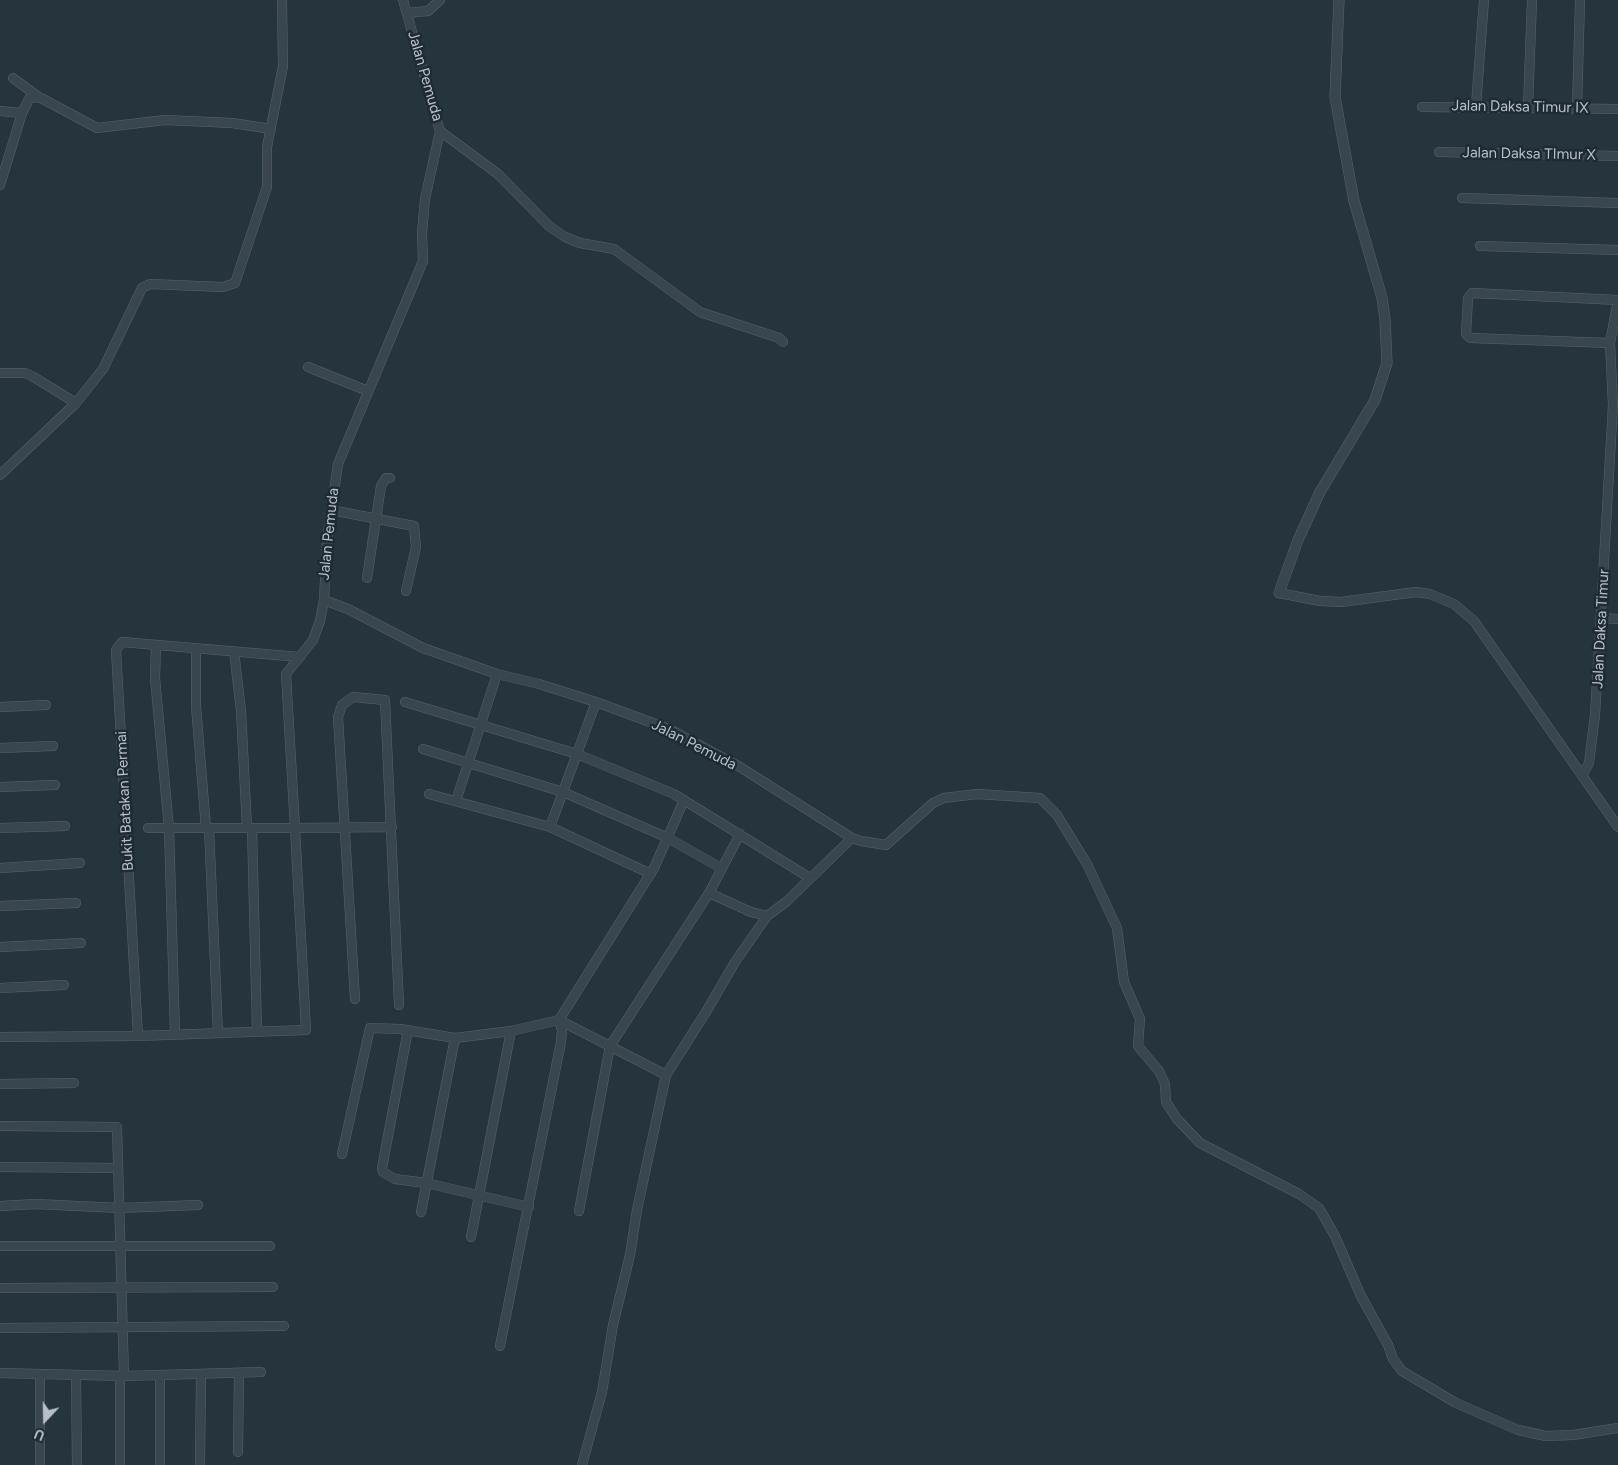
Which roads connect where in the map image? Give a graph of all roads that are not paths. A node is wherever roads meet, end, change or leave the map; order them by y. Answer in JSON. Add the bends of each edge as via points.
{"nodes":[{"id":1,"x":282,"y":0,"type":"edge"},
{"id":2,"x":403,"y":0,"type":"edge"},
{"id":3,"x":440,"y":0,"type":"edge"},
{"id":4,"x":1339,"y":0,"type":"edge"},
{"id":5,"x":1484,"y":0,"type":"edge"},
{"id":6,"x":1532,"y":0,"type":"edge"},
{"id":7,"x":1580,"y":0,"type":"edge"},
{"id":8,"x":407,"y":13,"type":"junction"},
{"id":9,"x":13,"y":78,"type":"dead end"},
{"id":10,"x":40,"y":98,"type":"junction"},
{"id":11,"x":1422,"y":106,"type":"dead end"},
{"id":12,"x":1476,"y":106,"type":"junction"},
{"id":13,"x":1528,"y":107,"type":"junction"},
{"id":14,"x":1618,"y":108,"type":"edge"},
{"id":15,"x":1577,"y":109,"type":"junction"},
{"id":16,"x":0,"y":111,"type":"edge"},
{"id":17,"x":22,"y":113,"type":"junction"},
{"id":18,"x":271,"y":129,"type":"junction"},
{"id":19,"x":440,"y":131,"type":"junction"},
{"id":20,"x":1440,"y":152,"type":"dead end"},
{"id":21,"x":4,"y":154,"type":"edge"},
{"id":22,"x":1618,"y":156,"type":"edge"},
{"id":23,"x":0,"y":185,"type":"edge"},
{"id":24,"x":1462,"y":198,"type":"dead end"},
{"id":25,"x":1618,"y":203,"type":"edge"},
{"id":26,"x":1480,"y":246,"type":"dead end"},
{"id":27,"x":1618,"y":250,"type":"edge"},
{"id":28,"x":1618,"y":300,"type":"edge"},
{"id":29,"x":783,"y":342,"type":"dead end"},
{"id":30,"x":1610,"y":343,"type":"junction"},
{"id":31,"x":308,"y":367,"type":"dead end"},
{"id":32,"x":0,"y":373,"type":"edge"},
{"id":33,"x":368,"y":391,"type":"junction"},
{"id":34,"x":76,"y":403,"type":"junction"},
{"id":35,"x":0,"y":475,"type":"edge"},
{"id":36,"x":390,"y":478,"type":"dead end"},
{"id":37,"x":331,"y":510,"type":"junction"},
{"id":38,"x":375,"y":519,"type":"junction"},
{"id":39,"x":366,"y":578,"type":"dead end"},
{"id":40,"x":406,"y":591,"type":"dead end"},
{"id":41,"x":1279,"y":593,"type":"joint"},
{"id":42,"x":324,"y":600,"type":"junction"},
{"id":43,"x":1602,"y":618,"type":"junction"},
{"id":44,"x":1618,"y":620,"type":"edge"},
{"id":45,"x":156,"y":644,"type":"junction"},
{"id":46,"x":196,"y":648,"type":"junction"},
{"id":47,"x":234,"y":651,"type":"junction"},
{"id":48,"x":300,"y":657,"type":"junction"},
{"id":49,"x":497,"y":674,"type":"junction"},
{"id":50,"x":405,"y":702,"type":"dead end"},
{"id":51,"x":596,"y":702,"type":"junction"},
{"id":52,"x":46,"y":705,"type":"dead end"},
{"id":53,"x":0,"y":707,"type":"edge"},
{"id":54,"x":481,"y":725,"type":"junction"},
{"id":55,"x":53,"y":746,"type":"dead end"},
{"id":56,"x":0,"y":748,"type":"edge"},
{"id":57,"x":423,"y":749,"type":"dead end"},
{"id":58,"x":577,"y":754,"type":"junction"},
{"id":59,"x":470,"y":762,"type":"junction"},
{"id":60,"x":1582,"y":776,"type":"junction"},
{"id":61,"x":55,"y":785,"type":"dead end"},
{"id":62,"x":0,"y":787,"type":"edge"},
{"id":63,"x":563,"y":792,"type":"junction"},
{"id":64,"x":429,"y":794,"type":"dead end"},
{"id":65,"x":684,"y":800,"type":"junction"},
{"id":66,"x":456,"y":801,"type":"junction"},
{"id":67,"x":65,"y":826,"type":"dead end"},
{"id":68,"x":392,"y":827,"type":"junction"},
{"id":69,"x":550,"y":827,"type":"junction"},
{"id":70,"x":1618,"y":827,"type":"edge"},
{"id":71,"x":0,"y":828,"type":"edge"},
{"id":72,"x":148,"y":828,"type":"dead end"},
{"id":73,"x":169,"y":828,"type":"junction"},
{"id":74,"x":208,"y":828,"type":"junction"},
{"id":75,"x":249,"y":828,"type":"junction"},
{"id":76,"x":295,"y":828,"type":"junction"},
{"id":77,"x":345,"y":828,"type":"junction"},
{"id":78,"x":740,"y":834,"type":"junction"},
{"id":79,"x":668,"y":838,"type":"junction"},
{"id":80,"x":852,"y":838,"type":"junction"},
{"id":81,"x":80,"y":863,"type":"dead end"},
{"id":82,"x":0,"y":868,"type":"edge"},
{"id":83,"x":721,"y":868,"type":"junction"},
{"id":84,"x":651,"y":874,"type":"junction"},
{"id":85,"x":810,"y":878,"type":"junction"},
{"id":86,"x":709,"y":893,"type":"junction"},
{"id":87,"x":76,"y":903,"type":"dead end"},
{"id":88,"x":0,"y":906,"type":"edge"},
{"id":89,"x":767,"y":916,"type":"junction"},
{"id":90,"x":81,"y":943,"type":"dead end"},
{"id":91,"x":0,"y":947,"type":"edge"},
{"id":92,"x":64,"y":985,"type":"dead end"},
{"id":93,"x":0,"y":988,"type":"edge"},
{"id":94,"x":355,"y":999,"type":"dead end"},
{"id":95,"x":399,"y":1005,"type":"dead end"},
{"id":96,"x":559,"y":1020,"type":"junction"},
{"id":97,"x":408,"y":1030,"type":"junction"},
{"id":98,"x":257,"y":1031,"type":"junction"},
{"id":99,"x":512,"y":1031,"type":"junction"},
{"id":100,"x":218,"y":1033,"type":"junction"},
{"id":101,"x":175,"y":1034,"type":"junction"},
{"id":102,"x":138,"y":1036,"type":"junction"},
{"id":103,"x":0,"y":1037,"type":"edge"},
{"id":104,"x":455,"y":1038,"type":"junction"},
{"id":105,"x":610,"y":1046,"type":"junction"},
{"id":106,"x":666,"y":1075,"type":"junction"},
{"id":107,"x":74,"y":1083,"type":"dead end"},
{"id":108,"x":0,"y":1084,"type":"edge"},
{"id":109,"x":0,"y":1126,"type":"edge"},
{"id":110,"x":342,"y":1154,"type":"dead end"},
{"id":111,"x":0,"y":1167,"type":"edge"},
{"id":112,"x":118,"y":1168,"type":"junction"},
{"id":113,"x":426,"y":1183,"type":"junction"},
{"id":114,"x":480,"y":1195,"type":"junction"},
{"id":115,"x":198,"y":1205,"type":"dead end"},
{"id":116,"x":0,"y":1206,"type":"edge"},
{"id":117,"x":529,"y":1207,"type":"junction"},
{"id":118,"x":119,"y":1208,"type":"junction"},
{"id":119,"x":579,"y":1211,"type":"dead end"},
{"id":120,"x":421,"y":1212,"type":"dead end"},
{"id":121,"x":471,"y":1237,"type":"dead end"},
{"id":122,"x":0,"y":1246,"type":"edge"},
{"id":123,"x":120,"y":1246,"type":"junction"},
{"id":124,"x":270,"y":1246,"type":"dead end"},
{"id":125,"x":120,"y":1286,"type":"junction"},
{"id":126,"x":273,"y":1287,"type":"dead end"},
{"id":127,"x":0,"y":1288,"type":"edge"},
{"id":128,"x":284,"y":1326,"type":"dead end"},
{"id":129,"x":0,"y":1328,"type":"edge"},
{"id":130,"x":121,"y":1328,"type":"junction"},
{"id":131,"x":500,"y":1346,"type":"dead end"},
{"id":132,"x":261,"y":1372,"type":"dead end"},
{"id":133,"x":0,"y":1373,"type":"edge"},
{"id":134,"x":40,"y":1374,"type":"junction"},
{"id":135,"x":201,"y":1374,"type":"junction"},
{"id":136,"x":239,"y":1374,"type":"junction"},
{"id":137,"x":76,"y":1375,"type":"junction"},
{"id":138,"x":160,"y":1375,"type":"junction"},
{"id":139,"x":122,"y":1376,"type":"junction"},
{"id":140,"x":1618,"y":1428,"type":"edge"},
{"id":141,"x":238,"y":1452,"type":"dead end"},
{"id":142,"x":40,"y":1465,"type":"edge"},
{"id":143,"x":77,"y":1465,"type":"edge"},
{"id":144,"x":120,"y":1465,"type":"edge"},
{"id":145,"x":160,"y":1465,"type":"edge"},
{"id":146,"x":200,"y":1465,"type":"edge"},
{"id":147,"x":582,"y":1465,"type":"edge"}],
"edges":[{"from":1,"to":18,"type":"street","via":[[283,66]]},
{"from":2,"to":8,"type":"street","name":"Jalan Pemuda"},
{"from":3,"to":8,"type":"street","via":[[428,10]]},
{"from":4,"to":41,"type":"street","via":[[1334,97],[1354,201],[1382,298],[1386,362],[1375,400],[1316,500]]},
{"from":5,"to":12,"type":"street"},
{"from":6,"to":13,"type":"street"},
{"from":7,"to":15,"type":"street"},
{"from":8,"to":19,"type":"street","name":"Jalan Pemuda"},
{"from":9,"to":10,"type":"street"},
{"from":10,"to":17,"type":"street","via":[[29,99]]},
{"from":10,"to":18,"type":"street","via":[[98,128],[165,120],[232,123]]},
{"from":11,"to":12,"type":"street","name":"Jalan Daksa Timur IX"},
{"from":12,"to":13,"type":"street","name":"Jalan Daksa Timur IX"},
{"from":13,"to":15,"type":"street","name":"Jalan Daksa Timur IX"},
{"from":14,"to":15,"type":"street","name":"Jalan Daksa Timur IX"},
{"from":16,"to":17,"type":"street"},
{"from":17,"to":21,"type":"street"},
{"from":18,"to":34,"type":"street","via":[[267,147],[267,187],[236,283],[223,288],[150,284],[142,288],[102,369]]},
{"from":19,"to":29,"type":"street","via":[[498,174],[549,226],[565,237],[614,249],[700,312]]},
{"from":19,"to":33,"type":"street","name":"Jalan Pemuda","via":[[425,199],[423,261]]},
{"from":20,"to":22,"type":"street","name":"Jalan Daksa TImur X"},
{"from":21,"to":23,"type":"street"},
{"from":24,"to":25,"type":"street"},
{"from":26,"to":27,"type":"street"},
{"from":28,"to":30,"type":"street","name":"Jalan Daksa Timur"},
{"from":28,"to":30,"type":"street","via":[[1472,293],[1468,298],[1466,334],[1470,338]]},
{"from":30,"to":43,"type":"street","name":"Jalan Daksa Timur","via":[[1613,405]]},
{"from":31,"to":33,"type":"street"},
{"from":32,"to":34,"type":"street","via":[[25,373]]},
{"from":33,"to":37,"type":"street","name":"Jalan Pemuda","via":[[338,464]]},
{"from":34,"to":35,"type":"street"},
{"from":36,"to":38,"type":"street","via":[[386,478],[382,486]]},
{"from":37,"to":38,"type":"street"},
{"from":37,"to":42,"type":"street","name":"Jalan Pemuda"},
{"from":38,"to":39,"type":"street"},
{"from":38,"to":40,"type":"street","via":[[414,526],[416,546]]},
{"from":41,"to":60,"type":"street","via":[[1341,602],[1416,592],[1454,604],[1474,621]]},
{"from":42,"to":48,"type":"street","via":[[313,640]]},
{"from":42,"to":49,"type":"street","name":"Jalan Pemuda","via":[[423,648]]},
{"from":43,"to":44,"type":"street"},
{"from":43,"to":60,"type":"street","name":"Jalan Daksa Timur","via":[[1592,748]]},
{"from":45,"to":46,"type":"street","name":"Bukit Batakan Permai"},
{"from":45,"to":73,"type":"street","via":[[155,678]]},
{"from":45,"to":102,"type":"street","name":"Bukit Batakan Permai","via":[[122,642],[116,650]]},
{"from":46,"to":47,"type":"street","name":"Bukit Batakan Permai"},
{"from":46,"to":74,"type":"street","via":[[196,706]]},
{"from":47,"to":48,"type":"street","name":"Bukit Batakan Permai"},
{"from":47,"to":75,"type":"street"},
{"from":48,"to":76,"type":"street","via":[[286,674]]},
{"from":49,"to":51,"type":"street","name":"Jalan Pemuda"},
{"from":49,"to":54,"type":"street"},
{"from":50,"to":54,"type":"street"},
{"from":51,"to":58,"type":"street"},
{"from":51,"to":80,"type":"street","name":"Jalan Pemuda","via":[[669,729],[740,767]]},
{"from":52,"to":53,"type":"street"},
{"from":54,"to":58,"type":"street"},
{"from":54,"to":59,"type":"street"},
{"from":55,"to":56,"type":"street"},
{"from":57,"to":59,"type":"street"},
{"from":58,"to":63,"type":"street"},
{"from":58,"to":65,"type":"street"},
{"from":59,"to":63,"type":"street"},
{"from":59,"to":66,"type":"street"},
{"from":60,"to":70,"type":"street"},
{"from":61,"to":62,"type":"street"},
{"from":63,"to":69,"type":"street"},
{"from":63,"to":79,"type":"street"},
{"from":64,"to":66,"type":"street"},
{"from":65,"to":78,"type":"street"},
{"from":65,"to":79,"type":"street"},
{"from":66,"to":69,"type":"street"},
{"from":67,"to":71,"type":"street"},
{"from":68,"to":77,"type":"street"},
{"from":68,"to":77,"type":"street","via":[[385,700],[353,698],[342,705],[338,717]]},
{"from":68,"to":95,"type":"street"},
{"from":69,"to":84,"type":"street"},
{"from":72,"to":73,"type":"street"},
{"from":73,"to":74,"type":"street"},
{"from":73,"to":101,"type":"street"},
{"from":74,"to":75,"type":"street"},
{"from":74,"to":100,"type":"street"},
{"from":75,"to":76,"type":"street"},
{"from":75,"to":98,"type":"street"},
{"from":76,"to":77,"type":"street"},
{"from":76,"to":98,"type":"street","via":[[306,1030]]},
{"from":77,"to":94,"type":"street"},
{"from":78,"to":83,"type":"street"},
{"from":78,"to":85,"type":"street"},
{"from":79,"to":83,"type":"street"},
{"from":79,"to":84,"type":"street"},
{"from":80,"to":85,"type":"street"},
{"from":80,"to":140,"type":"street","via":[[886,845],[932,803],[944,798],[977,794],[1040,798],[1047,803],[1087,864],[1117,928],[1124,982],[1140,1019],[1138,1046],[1159,1071],[1165,1084],[1166,1102],[1200,1143],[1299,1194],[1319,1208],[1393,1359],[1402,1371],[1456,1403],[1518,1430],[1546,1436],[1573,1436]]},
{"from":81,"to":82,"type":"street"},
{"from":83,"to":86,"type":"street"},
{"from":84,"to":96,"type":"street"},
{"from":85,"to":89,"type":"street"},
{"from":86,"to":89,"type":"street"},
{"from":86,"to":105,"type":"street"},
{"from":87,"to":88,"type":"street"},
{"from":89,"to":106,"type":"street"},
{"from":90,"to":91,"type":"street"},
{"from":92,"to":93,"type":"street"},
{"from":96,"to":99,"type":"street"},
{"from":96,"to":105,"type":"street"},
{"from":96,"to":117,"type":"street","via":[[561,1042]]},
{"from":97,"to":104,"type":"street"},
{"from":97,"to":110,"type":"street","via":[[370,1028]]},
{"from":97,"to":113,"type":"street","via":[[382,1168],[388,1176]]},
{"from":98,"to":100,"type":"street"},
{"from":99,"to":104,"type":"street"},
{"from":99,"to":114,"type":"street"},
{"from":100,"to":101,"type":"street"},
{"from":101,"to":102,"type":"street"},
{"from":102,"to":103,"type":"street"},
{"from":104,"to":113,"type":"street"},
{"from":105,"to":106,"type":"street"},
{"from":105,"to":119,"type":"street"},
{"from":106,"to":147,"type":"street","via":[[636,1210],[602,1392]]},
{"from":107,"to":108,"type":"street"},
{"from":109,"to":112,"type":"street","via":[[117,1127]]},
{"from":111,"to":112,"type":"street"},
{"from":112,"to":118,"type":"street"},
{"from":113,"to":114,"type":"street"},
{"from":113,"to":120,"type":"street"},
{"from":114,"to":117,"type":"street"},
{"from":114,"to":121,"type":"street"},
{"from":115,"to":118,"type":"street"},
{"from":116,"to":118,"type":"street","via":[[36,1204]]},
{"from":117,"to":131,"type":"street"},
{"from":118,"to":123,"type":"street"},
{"from":122,"to":123,"type":"street"},
{"from":123,"to":124,"type":"street"},
{"from":123,"to":125,"type":"street"},
{"from":125,"to":126,"type":"street"},
{"from":125,"to":127,"type":"street"},
{"from":125,"to":130,"type":"street"},
{"from":128,"to":130,"type":"street"},
{"from":129,"to":130,"type":"street"},
{"from":130,"to":139,"type":"street"},
{"from":132,"to":136,"type":"street"},
{"from":133,"to":134,"type":"street"},
{"from":134,"to":137,"type":"street"},
{"from":134,"to":142,"type":"street"},
{"from":135,"to":136,"type":"street"},
{"from":135,"to":138,"type":"street"},
{"from":135,"to":146,"type":"street"},
{"from":136,"to":141,"type":"street"},
{"from":137,"to":139,"type":"street"},
{"from":137,"to":143,"type":"street"},
{"from":138,"to":139,"type":"street"},
{"from":138,"to":145,"type":"street"},
{"from":139,"to":144,"type":"street"}]}
